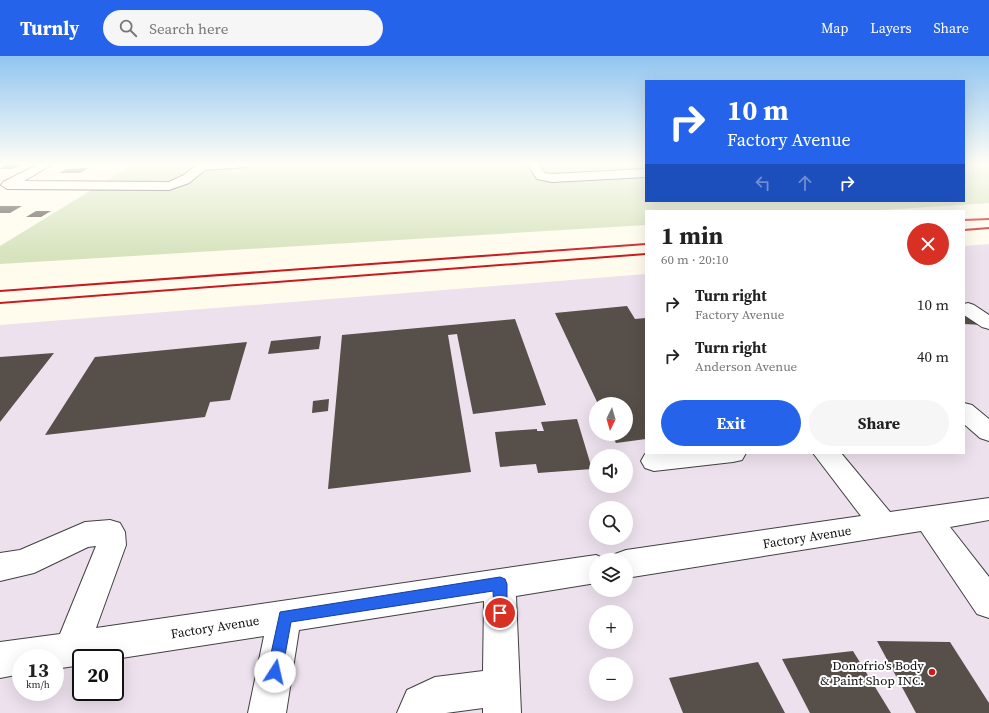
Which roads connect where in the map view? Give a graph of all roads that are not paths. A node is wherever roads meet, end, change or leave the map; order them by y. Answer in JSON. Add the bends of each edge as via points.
{"nodes":[{"id":1,"x":968,"y":309,"type":"dead end"},
{"id":2,"x":989,"y":323,"type":"edge"},
{"id":3,"x":965,"y":412,"type":"edge"},
{"id":4,"x":989,"y":432,"type":"edge"},
{"id":5,"x":723,"y":454,"type":"edge"},
{"id":6,"x":827,"y":454,"type":"edge"},
{"id":7,"x":654,"y":461,"type":"dead end"},
{"id":8,"x":989,"y":509,"type":"edge"},
{"id":9,"x":928,"y":518,"type":"junction"},
{"id":10,"x":884,"y":525,"type":"junction"},
{"id":11,"x":633,"y":563,"type":"edge"},
{"id":12,"x":0,"y":567,"type":"edge"},
{"id":13,"x":589,"y":570,"type":"edge"},
{"id":14,"x":500,"y":584,"type":"junction"},
{"id":15,"x":989,"y":603,"type":"edge"},
{"id":16,"x":285,"y":617,"type":"junction"},
{"id":17,"x":71,"y":649,"type":"junction"},
{"id":18,"x":0,"y":660,"type":"edge"},
{"id":19,"x":501,"y":700,"type":"edge"},
{"id":20,"x":268,"y":713,"type":"edge"},
{"id":21,"x":416,"y":713,"type":"edge"}],
"edges":[{"from":1,"to":2,"type":"street"},
{"from":3,"to":4,"type":"street"},
{"from":5,"to":7,"type":"street"},
{"from":6,"to":10,"type":"street"},
{"from":8,"to":9,"type":"street","name":"Factory Avenue"},
{"from":9,"to":10,"type":"street","name":"Factory Avenue"},
{"from":9,"to":15,"type":"street"},
{"from":10,"to":11,"type":"street","name":"Factory Avenue"},
{"from":12,"to":17,"type":"street","via":[[23,563],[85,534],[110,532],[111,545]]},
{"from":13,"to":14,"type":"street","name":"Factory Avenue"},
{"from":14,"to":16,"type":"street","name":"Factory Avenue"},
{"from":14,"to":19,"type":"street"},
{"from":16,"to":17,"type":"street","name":"Factory Avenue"},
{"from":16,"to":20,"type":"street"},
{"from":17,"to":18,"type":"street","name":"Factory Avenue"},
{"from":19,"to":21,"type":"street","via":[[435,696],[420,703]]}]}
